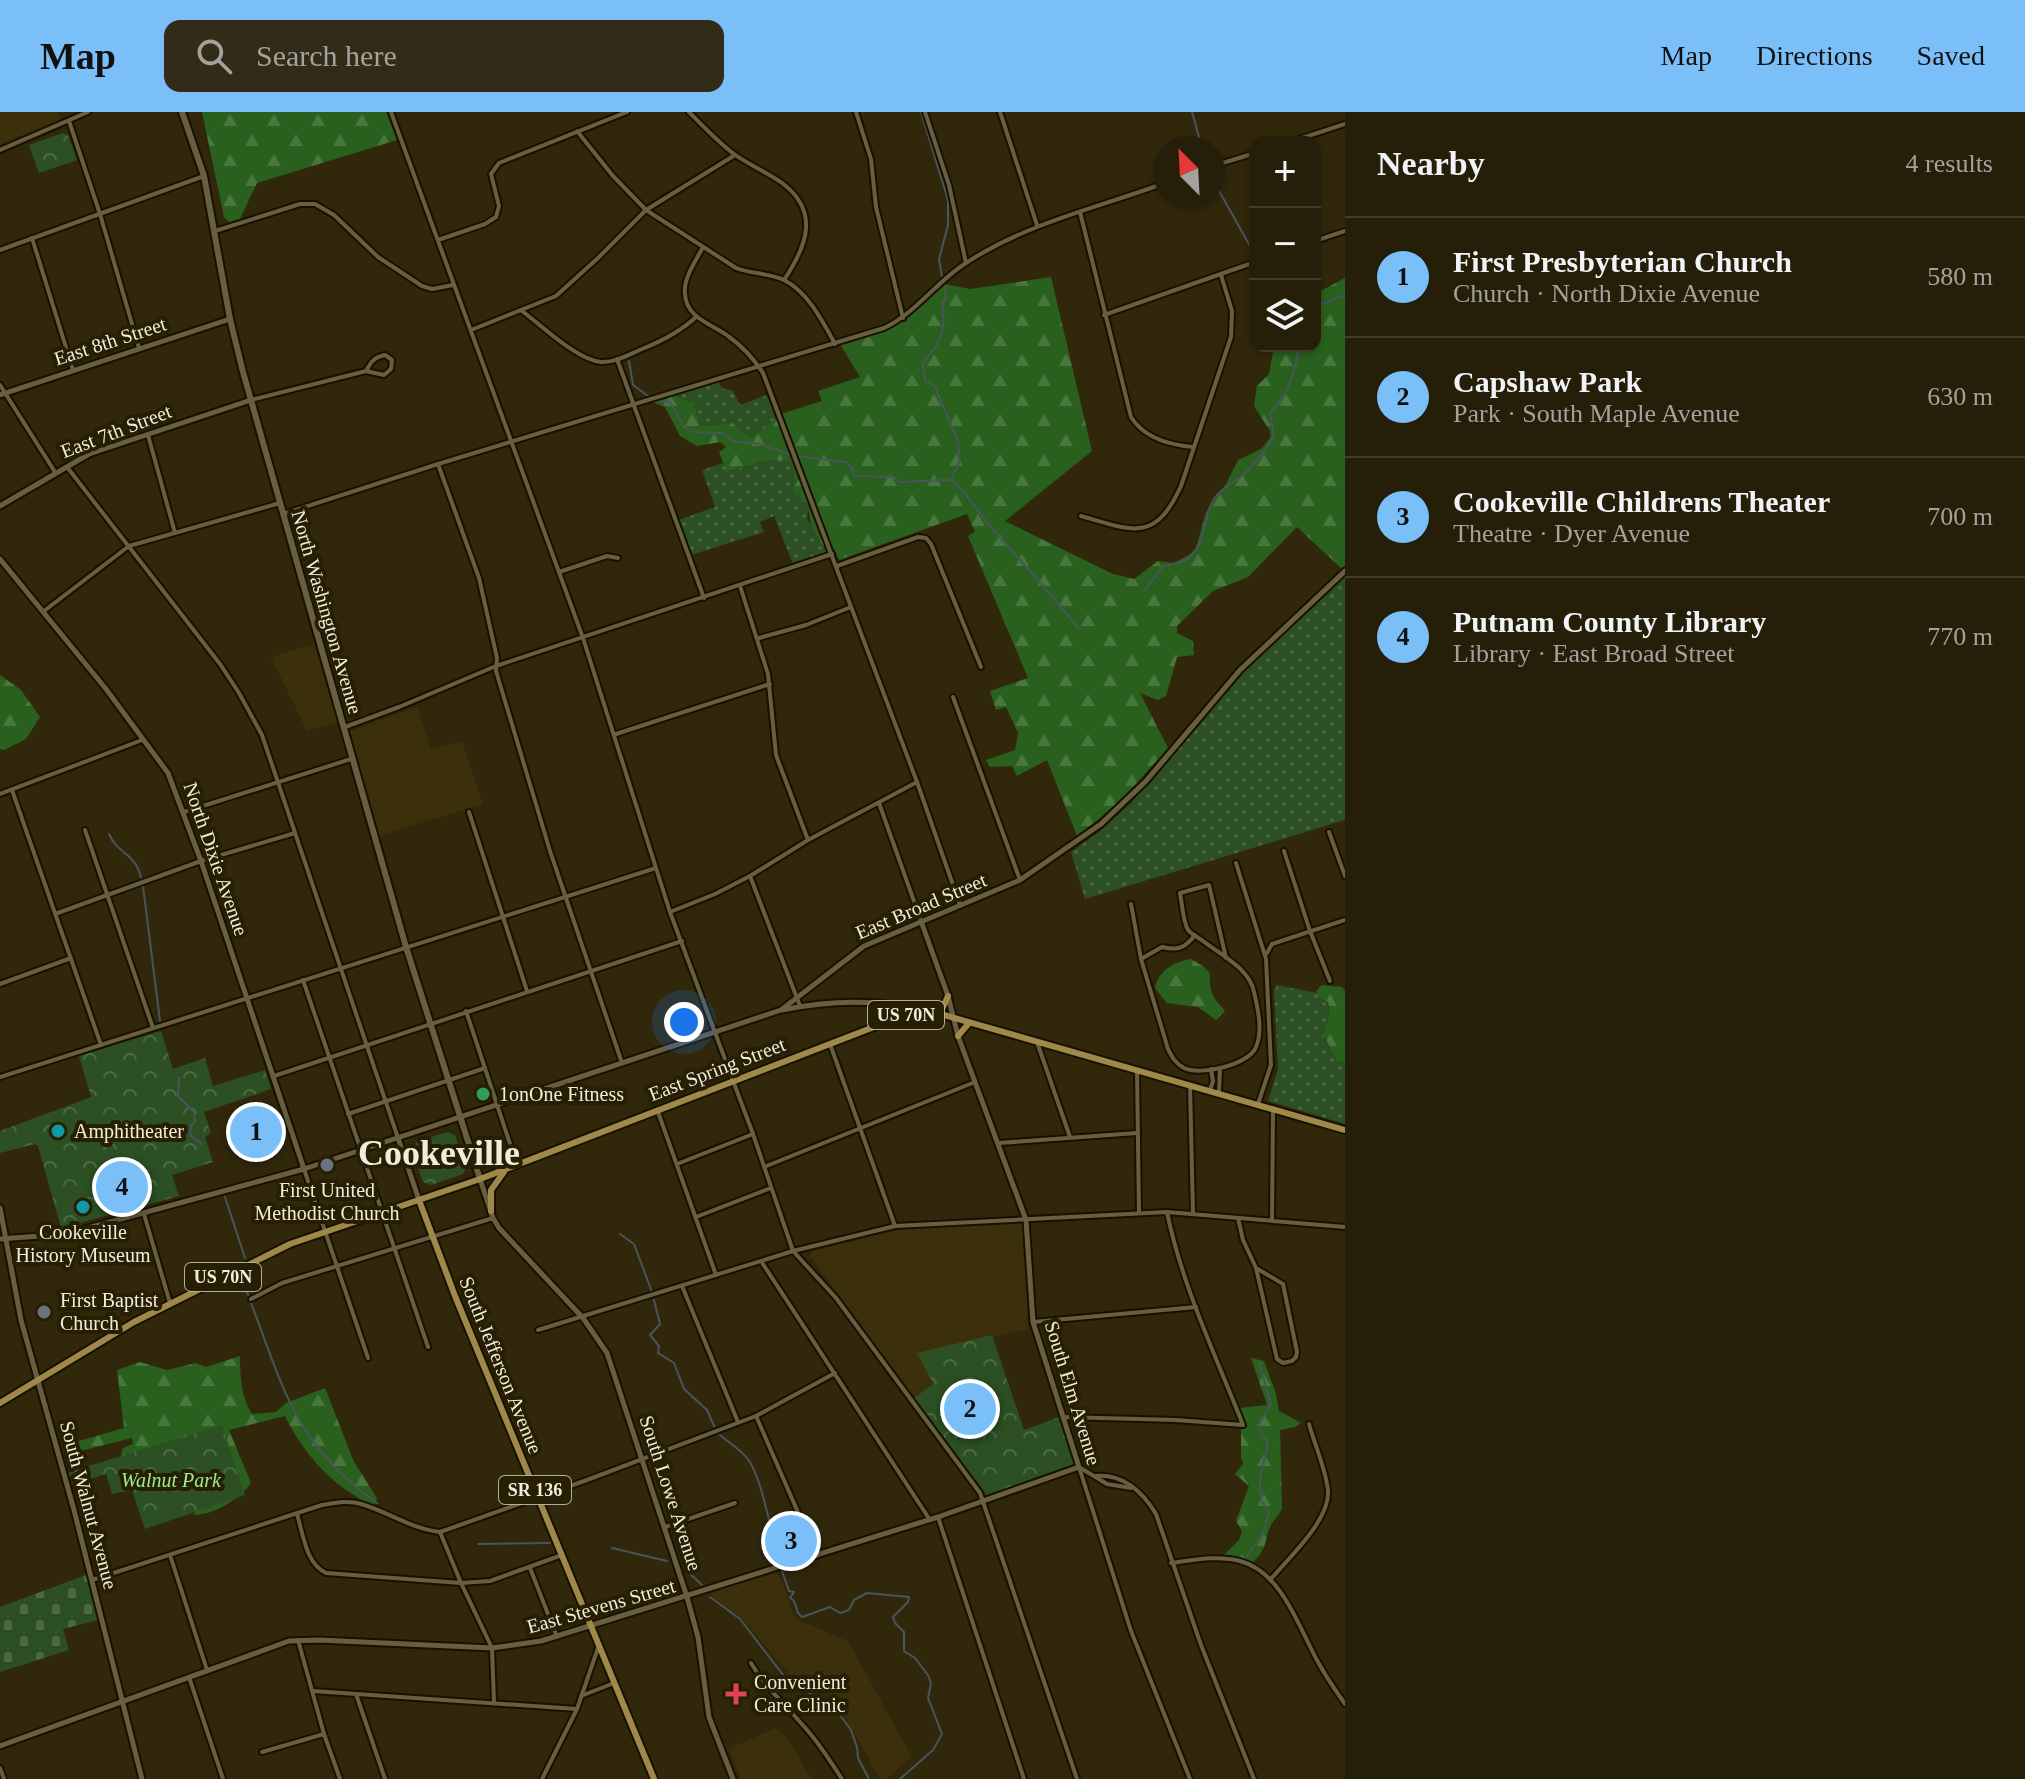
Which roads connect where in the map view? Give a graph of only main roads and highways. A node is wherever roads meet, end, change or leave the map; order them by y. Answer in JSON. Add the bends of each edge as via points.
{"nodes":[{"id":1,"x":183,"y":112,"type":"edge"},
{"id":2,"x":948,"y":996,"type":"road end"},
{"id":3,"x":876,"y":1003,"type":"road end"},
{"id":4,"x":934,"y":1013,"type":"junction"},
{"id":5,"x":892,"y":1018,"type":"junction"},
{"id":6,"x":970,"y":1023,"type":"junction"},
{"id":7,"x":958,"y":1036,"type":"road end"},
{"id":8,"x":1345,"y":1130,"type":"edge"},
{"id":9,"x":507,"y":1169,"type":"junction"},
{"id":10,"x":480,"y":1179,"type":"junction"},
{"id":11,"x":419,"y":1200,"type":"junction"},
{"id":12,"x":492,"y":1215,"type":"road end"},
{"id":13,"x":0,"y":1403,"type":"edge"},
{"id":14,"x":654,"y":1779,"type":"edge"}],
"edges":[{"from":1,"to":10,"type":"main road","name":"North Washington Avenue","via":[[204,176],[251,400],[406,947]]},
{"from":2,"to":4,"type":"main road"},
{"from":3,"to":5,"type":"main road"},
{"from":4,"to":5,"type":"main road","name":"East Spring Street","number":"US 70N"},
{"from":4,"to":6,"type":"main road","name":"East Spring Street","number":"US 70N"},
{"from":5,"to":9,"type":"main road","name":"East Spring Street","number":"US 70N"},
{"from":6,"to":7,"type":"main road"},
{"from":6,"to":8,"type":"main road","name":"East Spring Street","number":"US 70N"},
{"from":9,"to":10,"type":"main road","name":"East Spring Street","number":"US 70N"},
{"from":9,"to":12,"type":"main road","via":[[491,1190]]},
{"from":10,"to":11,"type":"main road","name":"East Spring Street","number":"US 70N"},
{"from":11,"to":13,"type":"main road","name":"East Spring Street","number":"US 70N","via":[[290,1244],[170,1303]]},
{"from":11,"to":14,"type":"main road","name":"South Jefferson Avenue","number":"SR 136"}]}
